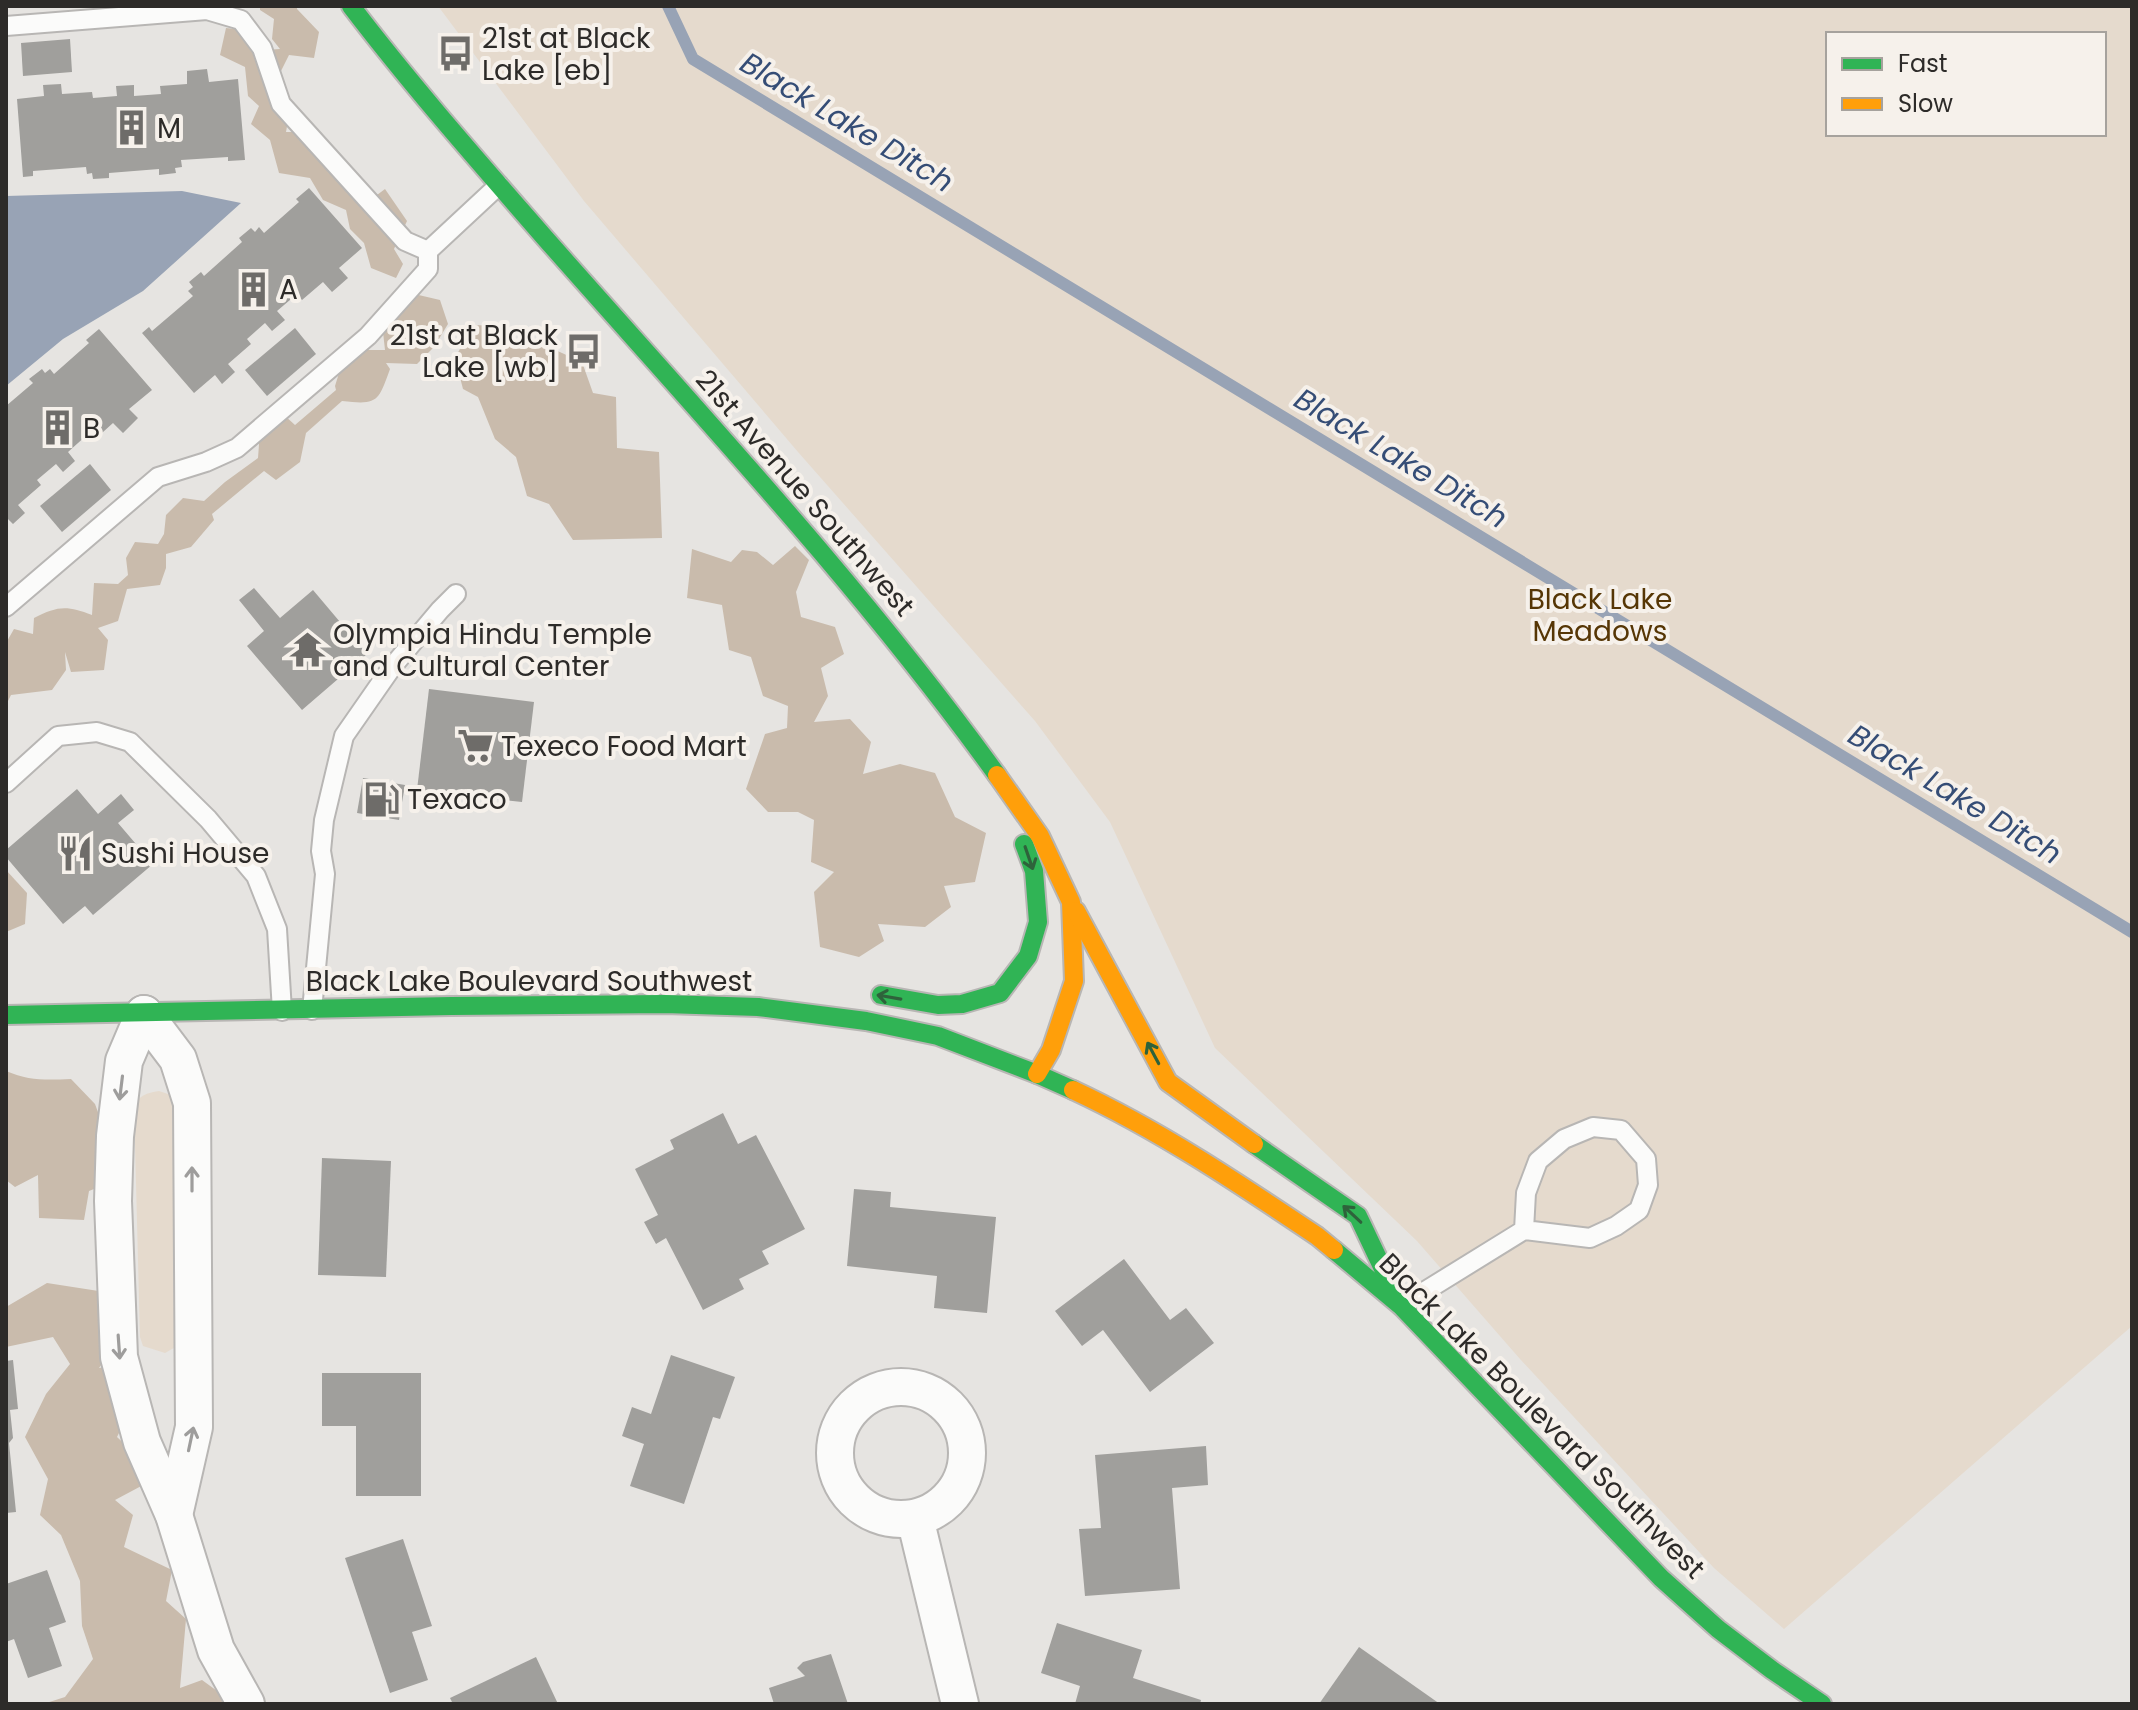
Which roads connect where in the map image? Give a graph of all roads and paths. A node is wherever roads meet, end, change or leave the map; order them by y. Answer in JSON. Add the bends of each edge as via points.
{"nodes":[{"id":1,"x":351,"y":6,"type":"edge"},
{"id":2,"x":6,"y":26,"type":"edge"},
{"id":3,"x":499,"y":185,"type":"junction"},
{"id":4,"x":428,"y":251,"type":"junction"},
{"id":5,"x":456,"y":594,"type":"dead end"},
{"id":6,"x":6,"y":607,"type":"edge"},
{"id":7,"x":6,"y":783,"type":"edge"},
{"id":8,"x":1003,"y":785,"type":"junction"},
{"id":9,"x":1071,"y":902,"type":"junction"},
{"id":10,"x":861,"y":992,"type":"dead end"},
{"id":11,"x":837,"y":998,"type":"dead end"},
{"id":12,"x":312,"y":1010,"type":"junction"},
{"id":13,"x":282,"y":1011,"type":"junction"},
{"id":14,"x":144,"y":1014,"type":"junction"},
{"id":15,"x":6,"y":1015,"type":"edge"},
{"id":16,"x":818,"y":1015,"type":"junction"},
{"id":17,"x":1037,"y":1074,"type":"junction"},
{"id":18,"x":1524,"y":1230,"type":"junction"},
{"id":19,"x":1401,"y":1306,"type":"junction"},
{"id":20,"x":174,"y":1515,"type":"junction"},
{"id":21,"x":915,"y":1518,"type":"dead end"},
{"id":22,"x":246,"y":1704,"type":"edge"},
{"id":23,"x":960,"y":1704,"type":"edge"},
{"id":24,"x":1822,"y":1704,"type":"edge"}],
"edges":[{"from":1,"to":3,"type":"street","name":"21st Avenue Southwest"},
{"from":2,"to":4,"type":"lane","via":[[207,10],[241,20],[262,48],[281,104],[405,241]]},
{"from":3,"to":4,"type":"lane"},
{"from":3,"to":8,"type":"street","name":"21st Avenue Southwest","via":[[850,585]]},
{"from":4,"to":6,"type":"lane","via":[[428,269],[368,336],[237,448],[158,477]]},
{"from":5,"to":12,"type":"lane","via":[[392,667],[344,736],[324,820],[325,874]]},
{"from":7,"to":13,"type":"lane","via":[[58,736],[97,732],[130,742],[208,819],[256,876],[277,929]]},
{"from":8,"to":9,"type":"street","name":"21st Avenue Southwest","via":[[1040,836]]},
{"from":8,"to":10,"type":"street","one_way":true,"via":[[1034,871],[1038,922],[1028,956],[1000,993],[962,1004]]},
{"from":9,"to":17,"type":"street","name":"21st Avenue Southwest","via":[[1074,981],[1051,1050]]},
{"from":19,"to":9,"type":"street","one_way":true,"via":[[1358,1216],[1168,1082]]},
{"from":11,"to":16,"type":"street"},
{"from":12,"to":13,"type":"street","name":"Black Lake Boulevard Southwest"},
{"from":12,"to":16,"type":"street","name":"Black Lake Boulevard Southwest","via":[[634,1003],[758,1007]]},
{"from":13,"to":14,"type":"street","name":"Black Lake Boulevard Southwest"},
{"from":14,"to":15,"type":"street","name":"Black Lake Boulevard Southwest"},
{"from":14,"to":20,"type":"street","one_way":true,"via":[[124,1061],[115,1136],[119,1357],[142,1442]]},
{"from":20,"to":14,"type":"street","one_way":true,"via":[[194,1427],[192,1103],[178,1059]]},
{"from":16,"to":17,"type":"street","name":"Black Lake Boulevard Southwest","via":[[938,1036]]},
{"from":17,"to":19,"type":"street","name":"Black Lake Boulevard Southwest","via":[[1201,1159],[1317,1236]]},
{"from":18,"to":18,"type":"lane","via":[[1590,1238],[1616,1226],[1639,1210],[1648,1185],[1646,1159],[1621,1130],[1593,1127],[1564,1139],[1538,1161],[1526,1193]]},
{"from":18,"to":19,"type":"lane"},
{"from":19,"to":24,"type":"street","name":"Black Lake Boulevard Southwest","via":[[1661,1578],[1718,1629]]},
{"from":20,"to":22,"type":"street","via":[[216,1650]]},
{"from":21,"to":23,"type":"street"}]}
